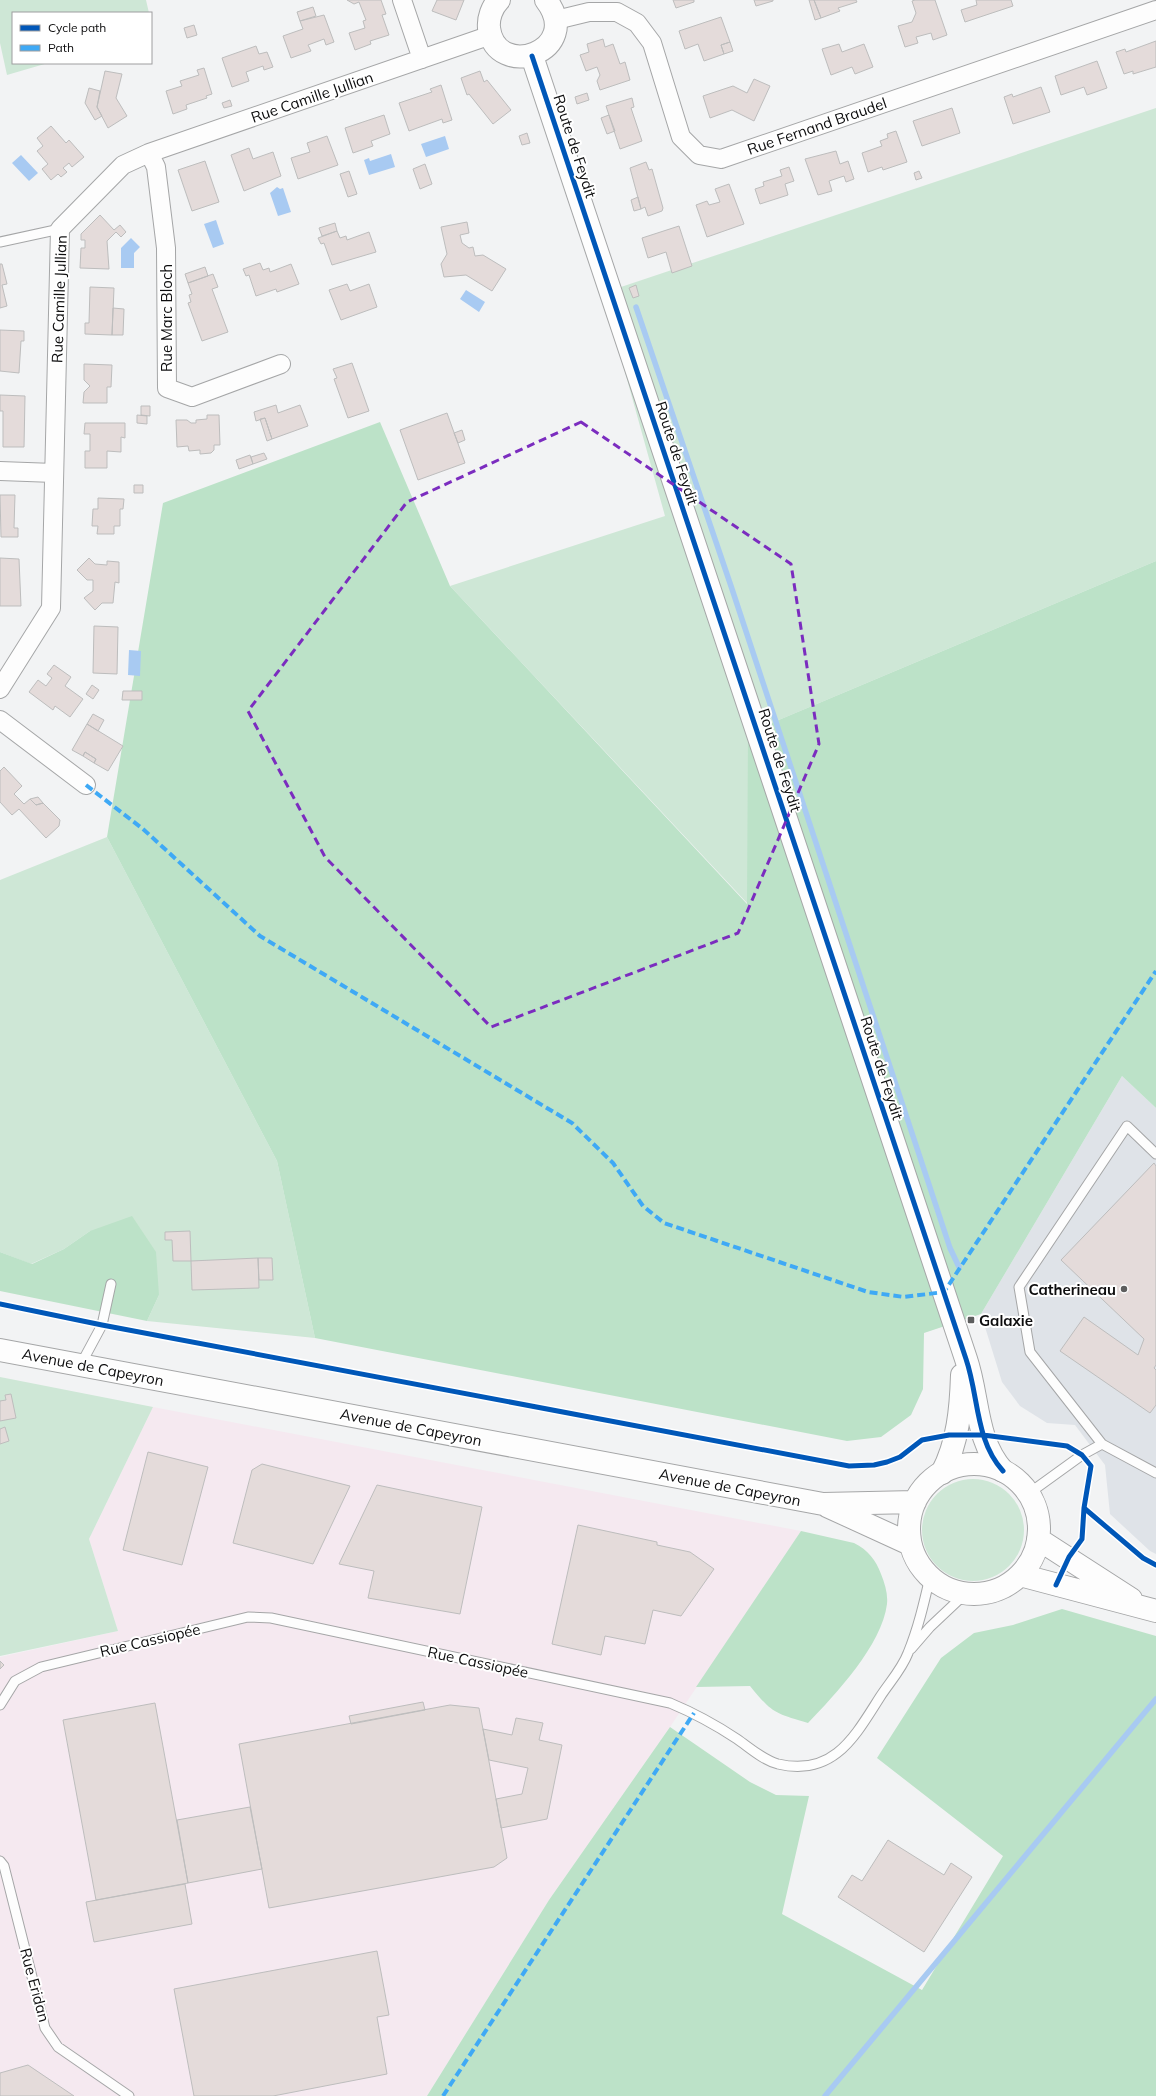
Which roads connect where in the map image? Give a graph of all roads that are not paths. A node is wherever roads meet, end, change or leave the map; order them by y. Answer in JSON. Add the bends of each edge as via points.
{"nodes":[{"id":1,"x":402,"y":0,"type":"edge"},
{"id":2,"x":499,"y":0,"type":"edge"},
{"id":3,"x":546,"y":0,"type":"edge"},
{"id":4,"x":1156,"y":10,"type":"edge"},
{"id":5,"x":556,"y":20,"type":"junction"},
{"id":6,"x":491,"y":35,"type":"junction"},
{"id":7,"x":532,"y":56,"type":"junction"},
{"id":8,"x":422,"y":59,"type":"junction"},
{"id":9,"x":149,"y":153,"type":"junction"},
{"id":10,"x":60,"y":228,"type":"junction"},
{"id":11,"x":0,"y":242,"type":"edge"},
{"id":12,"x":281,"y":364,"type":"dead end"},
{"id":13,"x":0,"y":471,"type":"edge"},
{"id":14,"x":54,"y":473,"type":"junction"},
{"id":15,"x":0,"y":689,"type":"edge"},
{"id":16,"x":0,"y":720,"type":"edge"},
{"id":17,"x":86,"y":785,"type":"dead end"},
{"id":18,"x":1156,"y":1154,"type":"edge"},
{"id":19,"x":111,"y":1284,"type":"dead end"},
{"id":20,"x":962,"y":1347,"type":"junction"},
{"id":21,"x":0,"y":1350,"type":"edge"},
{"id":22,"x":80,"y":1365,"type":"junction"},
{"id":23,"x":1102,"y":1444,"type":"junction"},
{"id":24,"x":1003,"y":1471,"type":"junction"},
{"id":25,"x":942,"y":1473,"type":"junction"},
{"id":26,"x":1156,"y":1473,"type":"edge"},
{"id":27,"x":1028,"y":1494,"type":"junction"},
{"id":28,"x":915,"y":1502,"type":"junction"},
{"id":29,"x":823,"y":1504,"type":"junction"},
{"id":30,"x":1038,"y":1538,"type":"junction"},
{"id":31,"x":910,"y":1544,"type":"junction"},
{"id":32,"x":1020,"y":1575,"type":"junction"},
{"id":33,"x":930,"y":1578,"type":"junction"},
{"id":34,"x":965,"y":1594,"type":"junction"},
{"id":35,"x":1150,"y":1609,"type":"edge"},
{"id":36,"x":908,"y":1654,"type":"junction"},
{"id":37,"x":0,"y":1706,"type":"edge"},
{"id":38,"x":0,"y":1861,"type":"edge"},
{"id":39,"x":129,"y":2096,"type":"edge"}],
"edges":[{"from":1,"to":8,"type":"street"},
{"from":2,"to":6,"type":"street","via":[[489,18]]},
{"from":3,"to":5,"type":"street"},
{"from":4,"to":5,"type":"street","name":"Rue Fernand Braudel","via":[[721,159],[700,155],[681,137],[652,43],[637,23],[617,12],[589,12]]},
{"from":5,"to":7,"type":"street","via":[[555,32],[550,43]]},
{"from":6,"to":7,"type":"street","via":[[497,46],[507,54],[519,57]]},
{"from":6,"to":8,"type":"street","name":"Rue Camille Jullian"},
{"from":7,"to":20,"type":"street","name":"Route de Feydit"},
{"from":8,"to":9,"type":"street","name":"Rue Camille Jullian"},
{"from":9,"to":10,"type":"street","name":"Rue Camille Jullian","via":[[123,165]]},
{"from":9,"to":12,"type":"street","name":"Rue Marc Bloch","via":[[156,168],[166,248],[167,388],[192,396]]},
{"from":10,"to":11,"type":"lane"},
{"from":10,"to":14,"type":"street","name":"Rue Camille Jullian"},
{"from":13,"to":14,"type":"street"},
{"from":14,"to":15,"type":"street","name":"Rue Camille Jullian","via":[[51,608]]},
{"from":16,"to":17,"type":"street"},
{"from":18,"to":23,"type":"lane","via":[[1127,1126],[1019,1287],[1030,1352]]},
{"from":19,"to":22,"type":"lane","via":[[102,1325]]},
{"from":20,"to":24,"type":"street","name":"Route de Feydit","via":[[973,1382],[983,1435],[994,1461]]},
{"from":20,"to":25,"type":"street","name":"Route de Feydit","via":[[962,1384],[956,1436]]},
{"from":21,"to":22,"type":"street","name":"Avenue de Capeyron"},
{"from":22,"to":29,"type":"street","name":"Avenue de Capeyron"},
{"from":23,"to":26,"type":"lane"},
{"from":23,"to":27,"type":"lane","via":[[1082,1455]]},
{"from":24,"to":25,"type":"street","via":[[976,1465],[962,1466]]},
{"from":24,"to":27,"type":"street","via":[[1017,1481]]},
{"from":25,"to":28,"type":"street","via":[[922,1490]]},
{"from":27,"to":30,"type":"street","via":[[1039,1523]]},
{"from":28,"to":29,"type":"street","name":"Avenue de Capeyron"},
{"from":28,"to":31,"type":"street","via":[[909,1522]]},
{"from":29,"to":31,"type":"street","name":"Avenue de Capeyron"},
{"from":30,"to":32,"type":"street","via":[[1032,1558]]},
{"from":30,"to":35,"type":"street"},
{"from":31,"to":33,"type":"street","via":[[917,1562]]},
{"from":32,"to":34,"type":"street","via":[[1004,1587],[985,1594]]},
{"from":32,"to":35,"type":"street"},
{"from":33,"to":34,"type":"street","via":[[946,1588]]},
{"from":33,"to":36,"type":"lane"},
{"from":34,"to":36,"type":"lane","via":[[930,1627]]},
{"from":36,"to":37,"type":"lane","name":"Rue Cassiopée","via":[[851,1742],[835,1756],[819,1764],[796,1767],[777,1764],[757,1754],[694,1713],[670,1703],[271,1618],[248,1617],[41,1667],[15,1681]]},
{"from":38,"to":39,"type":"lane","name":"Rue Eridan","via":[[4,1866],[45,2028],[58,2047]]}]}
